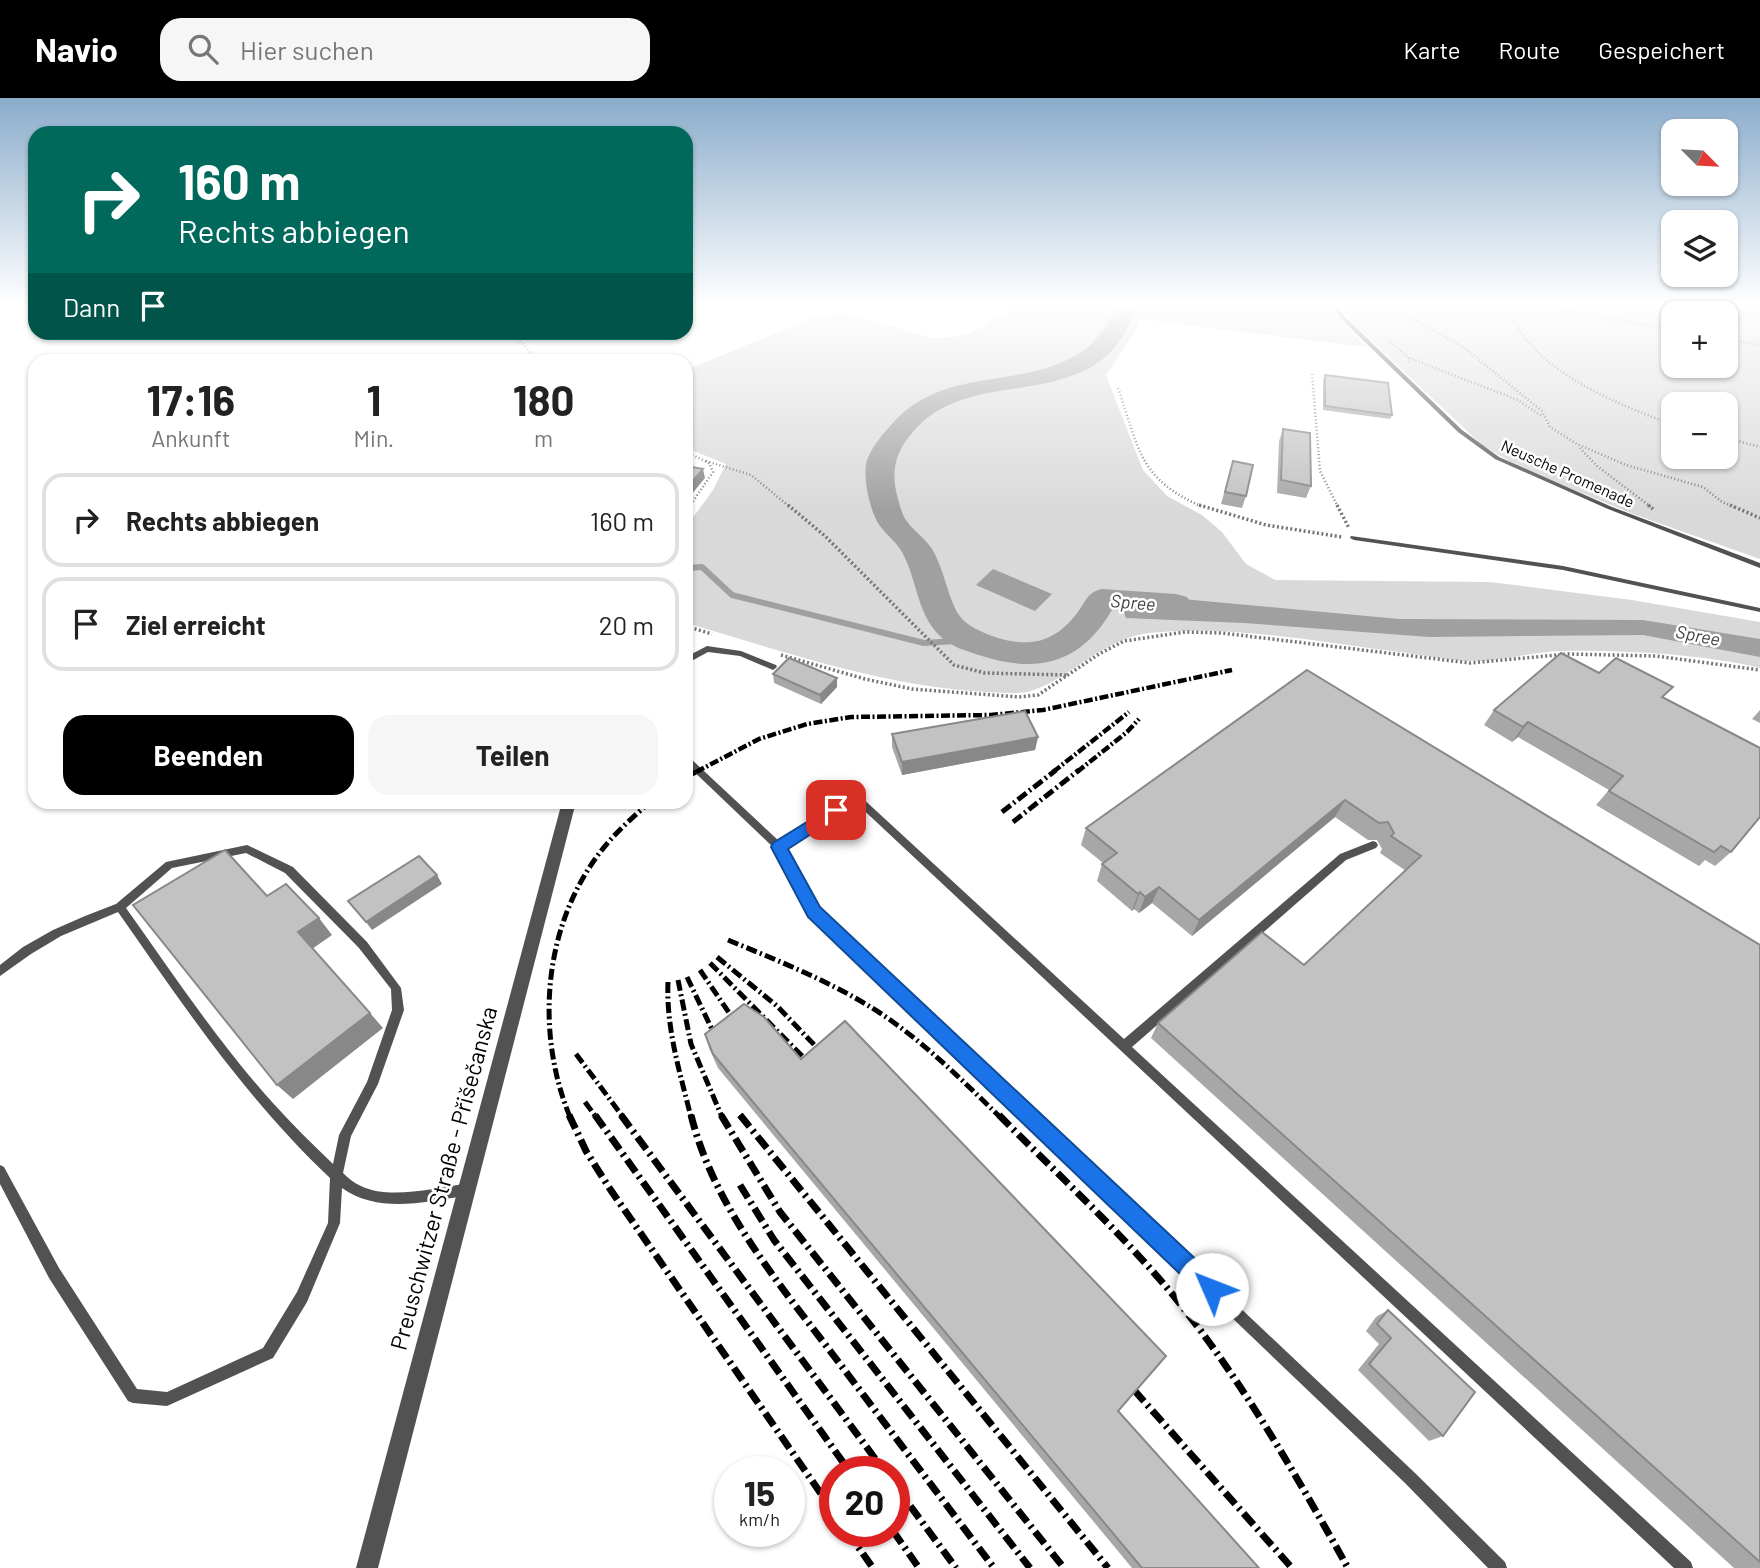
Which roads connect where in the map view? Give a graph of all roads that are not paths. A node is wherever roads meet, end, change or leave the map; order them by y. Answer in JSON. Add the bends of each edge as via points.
{"nodes":[{"id":1,"x":1401,"y":373,"type":"edge"},
{"id":2,"x":1354,"y":538,"type":"road end"},
{"id":3,"x":1760,"y":566,"type":"edge"},
{"id":4,"x":1760,"y":610,"type":"edge"},
{"id":5,"x":693,"y":657,"type":"edge"},
{"id":6,"x":773,"y":667,"type":"dead end"},
{"id":7,"x":693,"y":766,"type":"edge"},
{"id":8,"x":567,"y":809,"type":"edge"},
{"id":9,"x":1373,"y":845,"type":"dead end"},
{"id":10,"x":779,"y":847,"type":"junction"},
{"id":11,"x":120,"y":907,"type":"junction"},
{"id":12,"x":0,"y":971,"type":"edge"},
{"id":13,"x":1124,"y":1047,"type":"junction"},
{"id":14,"x":0,"y":1171,"type":"edge"},
{"id":15,"x":336,"y":1176,"type":"junction"},
{"id":16,"x":465,"y":1190,"type":"junction"},
{"id":17,"x":367,"y":1568,"type":"edge"},
{"id":18,"x":1499,"y":1568,"type":"edge"},
{"id":19,"x":1685,"y":1568,"type":"edge"}],
"edges":[{"from":1,"to":3,"type":"lane","name":"Neusche Promenade","via":[[1479,447],[1517,468]]},
{"from":2,"to":4,"type":"lane","via":[[1563,568]]},
{"from":5,"to":6,"type":"lane","via":[[707,649],[741,654]]},
{"from":7,"to":10,"type":"lane"},
{"from":8,"to":16,"type":"street","name":"Preuschwitzer Straße - Přišečanska"},
{"from":9,"to":13,"type":"lane","via":[[1343,858]]},
{"from":10,"to":13,"type":"lane","via":[[856,797]]},
{"from":10,"to":18,"type":"lane","via":[[814,912]]},
{"from":11,"to":12,"type":"lane","via":[[84,919]]},
{"from":11,"to":15,"type":"lane","via":[[192,1009],[293,1135]]},
{"from":11,"to":15,"type":"lane","via":[[169,865],[247,849],[289,870],[363,945],[396,988],[398,1010],[372,1084],[345,1135]]},
{"from":13,"to":19,"type":"lane"},
{"from":14,"to":15,"type":"lane","via":[[54,1273],[133,1396],[167,1399],[268,1353],[302,1297],[334,1223]]},
{"from":15,"to":16,"type":"lane","via":[[362,1194],[394,1198]]},
{"from":16,"to":17,"type":"street","name":"Preuschwitzer Straße - Přišečanska"}]}
